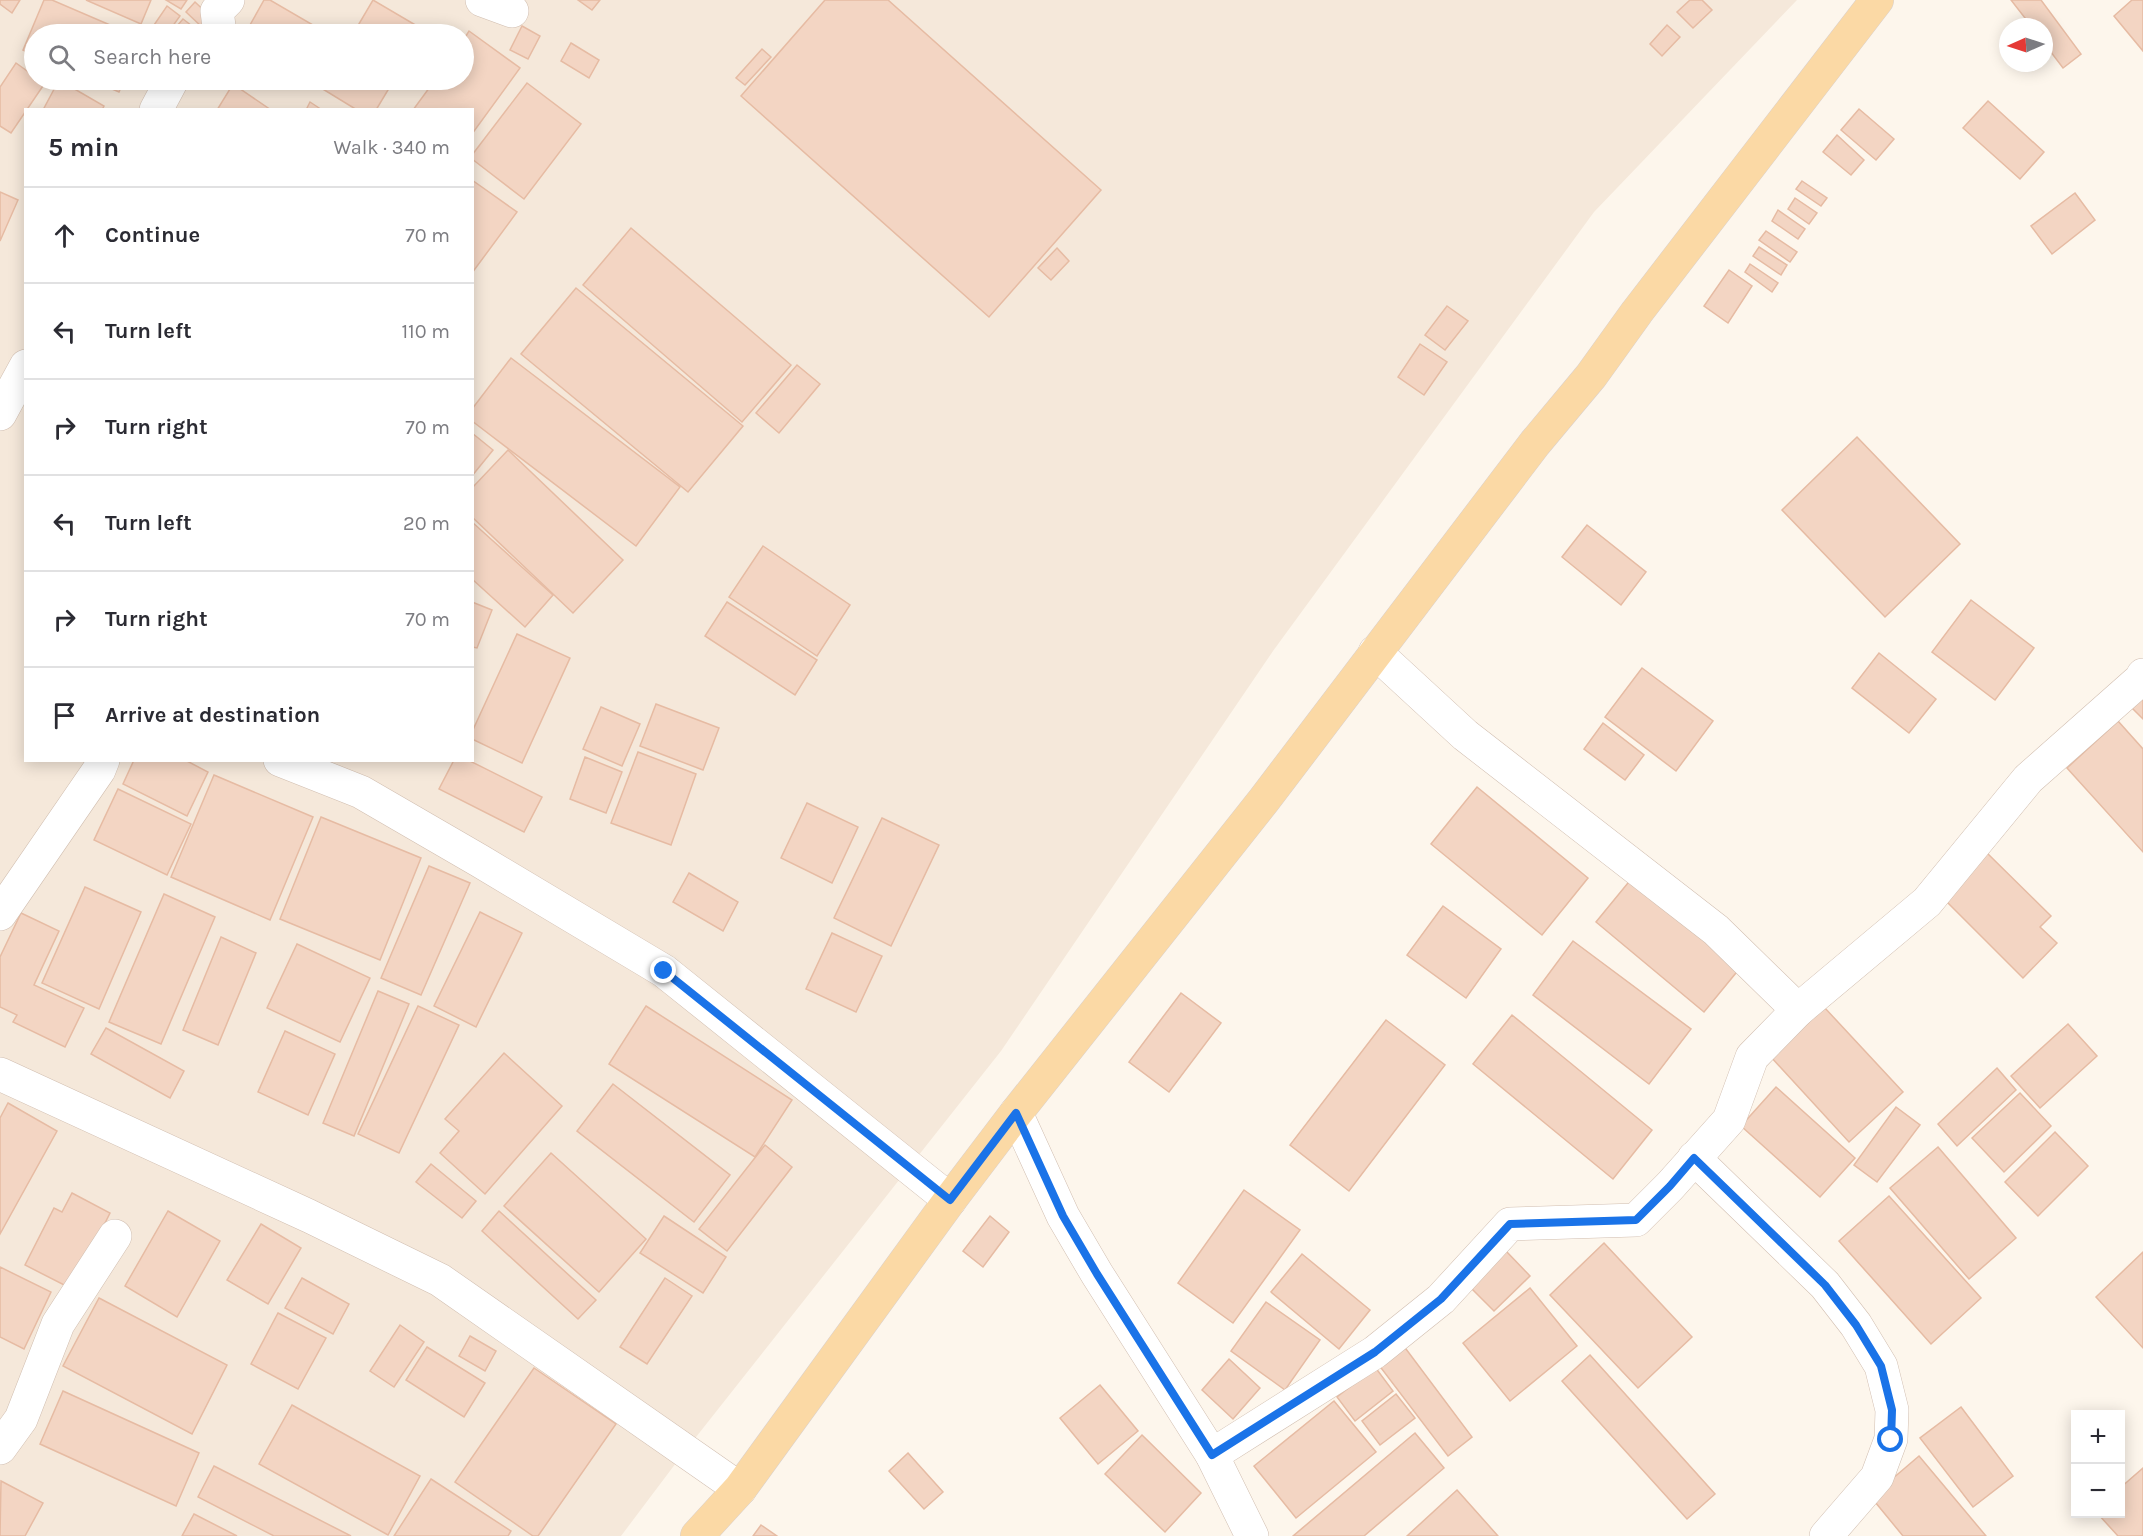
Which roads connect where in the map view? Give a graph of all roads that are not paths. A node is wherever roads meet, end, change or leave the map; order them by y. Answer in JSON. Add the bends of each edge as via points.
{"nodes":[{"id":1,"x":228,"y":0,"type":"edge"},
{"id":2,"x":482,"y":0,"type":"edge"},
{"id":3,"x":1877,"y":0,"type":"edge"},
{"id":4,"x":512,"y":11,"type":"dead end"},
{"id":5,"x":219,"y":24,"type":"edge"},
{"id":6,"x":167,"y":90,"type":"edge"},
{"id":7,"x":157,"y":108,"type":"edge"},
{"id":8,"x":24,"y":370,"type":"edge"},
{"id":9,"x":0,"y":414,"type":"edge"},
{"id":10,"x":1375,"y":652,"type":"junction"},
{"id":11,"x":2143,"y":675,"type":"edge"},
{"id":12,"x":102,"y":762,"type":"edge"},
{"id":13,"x":285,"y":762,"type":"edge"},
{"id":14,"x":0,"y":914,"type":"edge"},
{"id":15,"x":1798,"y":1011,"type":"junction"},
{"id":16,"x":0,"y":1074,"type":"edge"},
{"id":17,"x":1016,"y":1113,"type":"junction"},
{"id":18,"x":1694,"y":1158,"type":"junction"},
{"id":19,"x":950,"y":1200,"type":"junction"},
{"id":20,"x":115,"y":1236,"type":"dead end"},
{"id":21,"x":0,"y":1448,"type":"edge"},
{"id":22,"x":1212,"y":1455,"type":"junction"},
{"id":23,"x":740,"y":1489,"type":"junction"},
{"id":24,"x":697,"y":1536,"type":"edge"},
{"id":25,"x":1252,"y":1536,"type":"edge"},
{"id":26,"x":1826,"y":1536,"type":"edge"}],
"edges":[{"from":1,"to":5,"type":"street","via":[[217,11]]},
{"from":2,"to":4,"type":"street"},
{"from":3,"to":10,"type":"main road"},
{"from":6,"to":7,"type":"street"},
{"from":8,"to":9,"type":"street"},
{"from":10,"to":15,"type":"street","via":[[1466,735],[1716,930]]},
{"from":10,"to":17,"type":"main road","via":[[1264,800]]},
{"from":11,"to":15,"type":"street","via":[[2028,779],[1926,902]]},
{"from":12,"to":14,"type":"street"},
{"from":13,"to":19,"type":"street","via":[[361,792],[664,971]]},
{"from":15,"to":18,"type":"street","via":[[1752,1057],[1729,1120]]},
{"from":16,"to":23,"type":"street","via":[[440,1280]]},
{"from":17,"to":19,"type":"main road"},
{"from":17,"to":22,"type":"street","via":[[1063,1216]]},
{"from":18,"to":22,"type":"street","via":[[1636,1220],[1510,1224],[1441,1299],[1375,1352]]},
{"from":18,"to":26,"type":"street","via":[[1825,1285],[1881,1366],[1892,1410],[1891,1440],[1877,1477]]},
{"from":19,"to":23,"type":"main road"},
{"from":20,"to":21,"type":"street","via":[[58,1324],[21,1419]]},
{"from":22,"to":25,"type":"street"},
{"from":23,"to":24,"type":"main road"}]}
